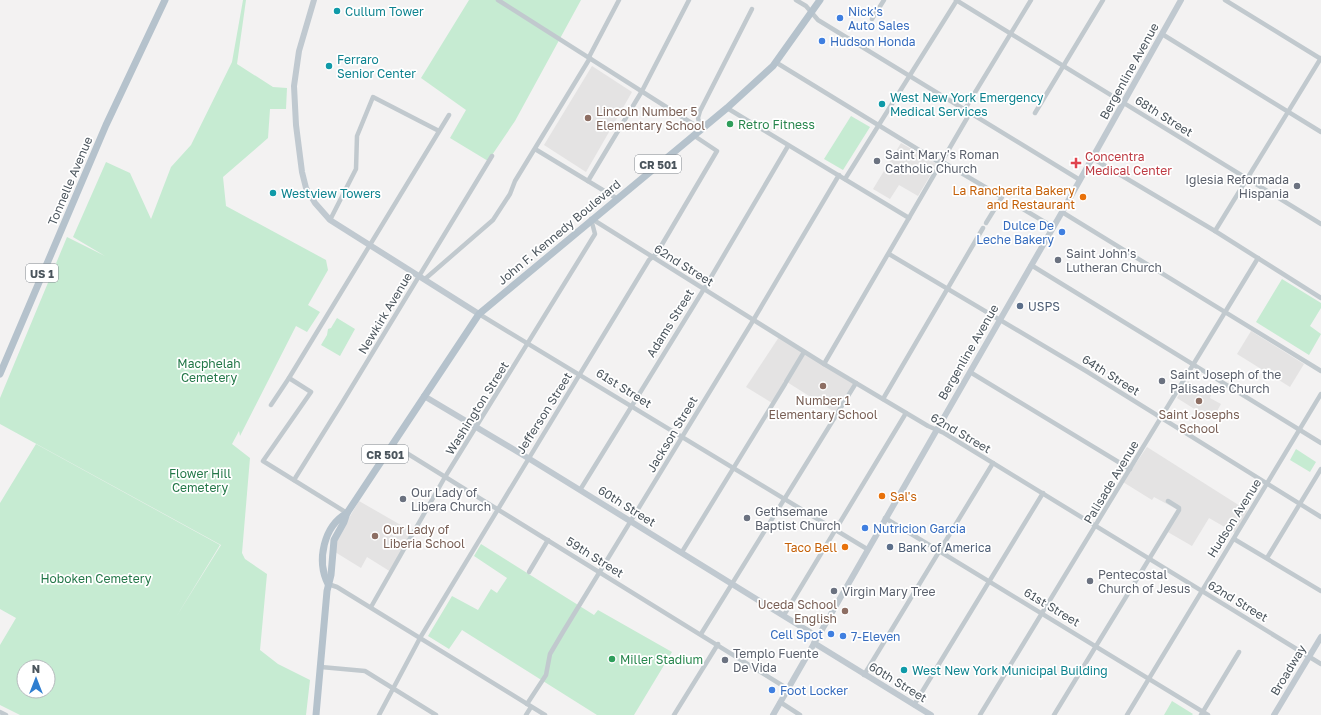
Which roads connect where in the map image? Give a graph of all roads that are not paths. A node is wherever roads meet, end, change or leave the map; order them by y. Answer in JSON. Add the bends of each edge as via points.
{"nodes":[{"id":1,"x":165,"y":0,"type":"edge"},
{"id":2,"x":314,"y":0,"type":"edge"},
{"id":3,"x":498,"y":0,"type":"edge"},
{"id":4,"x":618,"y":0,"type":"edge"},
{"id":5,"x":689,"y":0,"type":"edge"},
{"id":6,"x":796,"y":0,"type":"edge"},
{"id":7,"x":820,"y":0,"type":"edge"},
{"id":8,"x":884,"y":0,"type":"edge"},
{"id":9,"x":956,"y":0,"type":"edge"},
{"id":10,"x":1032,"y":0,"type":"edge"},
{"id":11,"x":1104,"y":0,"type":"edge"},
{"id":12,"x":1181,"y":0,"type":"edge"},
{"id":13,"x":1225,"y":0,"type":"edge"},
{"id":14,"x":752,"y":9,"type":"dead end"},
{"id":15,"x":812,"y":12,"type":"junction"},
{"id":16,"x":872,"y":19,"type":"dead end"},
{"id":17,"x":1011,"y":33,"type":"junction"},
{"id":18,"x":1162,"y":34,"type":"junction"},
{"id":19,"x":590,"y":57,"type":"junction"},
{"id":20,"x":1321,"y":58,"type":"edge"},
{"id":21,"x":777,"y":63,"type":"junction"},
{"id":22,"x":1064,"y":65,"type":"junction"},
{"id":23,"x":910,"y":76,"type":"junction"},
{"id":24,"x":642,"y":91,"type":"junction"},
{"id":25,"x":1124,"y":102,"type":"junction"},
{"id":26,"x":727,"y":108,"type":"junction"},
{"id":27,"x":965,"y":109,"type":"junction"},
{"id":28,"x":970,"y":112,"type":"junction"},
{"id":29,"x":1034,"y":112,"type":"dead end"},
{"id":30,"x":1288,"y":112,"type":"junction"},
{"id":31,"x":449,"y":115,"type":"dead end"},
{"id":32,"x":879,"y":126,"type":"junction"},
{"id":33,"x":701,"y":129,"type":"junction"},
{"id":34,"x":439,"y":131,"type":"junction"},
{"id":35,"x":1321,"y":132,"type":"edge"},
{"id":36,"x":693,"y":135,"type":"junction"},
{"id":37,"x":788,"y":146,"type":"junction"},
{"id":38,"x":535,"y":149,"type":"junction"},
{"id":39,"x":492,"y":156,"type":"dead end"},
{"id":40,"x":1092,"y":158,"type":"junction"},
{"id":41,"x":941,"y":161,"type":"junction"},
{"id":42,"x":839,"y":175,"type":"junction"},
{"id":43,"x":845,"y":179,"type":"junction"},
{"id":44,"x":1247,"y":179,"type":"junction"},
{"id":45,"x":588,"y":180,"type":"junction"},
{"id":46,"x":1080,"y":180,"type":"junction"},
{"id":47,"x":616,"y":198,"type":"junction"},
{"id":48,"x":1023,"y":209,"type":"dead end"},
{"id":49,"x":1062,"y":212,"type":"junction"},
{"id":50,"x":908,"y":218,"type":"junction"},
{"id":51,"x":591,"y":219,"type":"junction"},
{"id":52,"x":330,"y":220,"type":"junction"},
{"id":53,"x":986,"y":223,"type":"dead end"},
{"id":54,"x":1321,"y":224,"type":"edge"},
{"id":55,"x":1053,"y":227,"type":"junction"},
{"id":56,"x":983,"y":228,"type":"dead end"},
{"id":57,"x":1215,"y":231,"type":"junction"},
{"id":58,"x":369,"y":244,"type":"junction"},
{"id":59,"x":889,"y":254,"type":"junction"},
{"id":60,"x":653,"y":257,"type":"junction"},
{"id":61,"x":1258,"y":258,"type":"junction"},
{"id":62,"x":1031,"y":265,"type":"junction"},
{"id":63,"x":419,"y":276,"type":"junction"},
{"id":64,"x":425,"y":279,"type":"junction"},
{"id":65,"x":947,"y":288,"type":"junction"},
{"id":66,"x":703,"y":289,"type":"junction"},
{"id":67,"x":1321,"y":298,"type":"edge"},
{"id":68,"x":1225,"y":312,"type":"junction"},
{"id":69,"x":479,"y":314,"type":"junction"},
{"id":70,"x":753,"y":320,"type":"junction"},
{"id":71,"x":999,"y":320,"type":"junction"},
{"id":72,"x":528,"y":344,"type":"junction"},
{"id":73,"x":804,"y":352,"type":"junction"},
{"id":74,"x":824,"y":364,"type":"junction"},
{"id":75,"x":1193,"y":364,"type":"junction"},
{"id":76,"x":1321,"y":370,"type":"edge"},
{"id":77,"x":970,"y":372,"type":"junction"},
{"id":78,"x":0,"y":374,"type":"edge"},
{"id":79,"x":580,"y":374,"type":"junction"},
{"id":80,"x":289,"y":378,"type":"junction"},
{"id":81,"x":856,"y":383,"type":"junction"},
{"id":82,"x":1321,"y":394,"type":"edge"},
{"id":83,"x":424,"y":396,"type":"junction"},
{"id":84,"x":883,"y":399,"type":"junction"},
{"id":85,"x":271,"y":405,"type":"dead end"},
{"id":86,"x":631,"y":405,"type":"junction"},
{"id":87,"x":906,"y":413,"type":"junction"},
{"id":88,"x":1161,"y":418,"type":"junction"},
{"id":89,"x":477,"y":427,"type":"junction"},
{"id":90,"x":936,"y":429,"type":"junction"},
{"id":91,"x":1299,"y":430,"type":"junction"},
{"id":92,"x":682,"y":437,"type":"junction"},
{"id":93,"x":1321,"y":443,"type":"edge"},
{"id":94,"x":392,"y":444,"type":"junction"},
{"id":95,"x":528,"y":458,"type":"junction"},
{"id":96,"x":993,"y":463,"type":"junction"},
{"id":97,"x":733,"y":468,"type":"junction"},
{"id":98,"x":1130,"y":469,"type":"junction"},
{"id":99,"x":1321,"y":469,"type":"edge"},
{"id":100,"x":445,"y":478,"type":"junction"},
{"id":101,"x":294,"y":480,"type":"junction"},
{"id":102,"x":1267,"y":484,"type":"junction"},
{"id":103,"x":580,"y":490,"type":"junction"},
{"id":104,"x":1043,"y":493,"type":"junction"},
{"id":105,"x":784,"y":499,"type":"junction"},
{"id":106,"x":1168,"y":501,"type":"dead end"},
{"id":107,"x":1300,"y":504,"type":"junction"},
{"id":108,"x":497,"y":509,"type":"junction"},
{"id":109,"x":348,"y":513,"type":"junction"},
{"id":110,"x":1321,"y":516,"type":"edge"},
{"id":111,"x":885,"y":518,"type":"junction"},
{"id":112,"x":630,"y":521,"type":"junction"},
{"id":113,"x":1095,"y":526,"type":"junction"},
{"id":114,"x":836,"y":530,"type":"junction"},
{"id":115,"x":1234,"y":539,"type":"junction"},
{"id":116,"x":548,"y":540,"type":"junction"},
{"id":117,"x":867,"y":549,"type":"junction"},
{"id":118,"x":939,"y":551,"type":"junction"},
{"id":119,"x":682,"y":552,"type":"junction"},
{"id":120,"x":1267,"y":558,"type":"junction"},
{"id":121,"x":1149,"y":559,"type":"junction"},
{"id":122,"x":529,"y":572,"type":"dead end"},
{"id":123,"x":599,"y":572,"type":"junction"},
{"id":124,"x":990,"y":582,"type":"junction"},
{"id":125,"x":328,"y":584,"type":"junction"},
{"id":126,"x":732,"y":584,"type":"junction"},
{"id":127,"x":1202,"y":591,"type":"junction"},
{"id":128,"x":1321,"y":591,"type":"edge"},
{"id":129,"x":371,"y":607,"type":"junction"},
{"id":130,"x":1042,"y":614,"type":"junction"},
{"id":131,"x":784,"y":615,"type":"junction"},
{"id":132,"x":701,"y":634,"type":"junction"},
{"id":133,"x":818,"y":637,"type":"junction"},
{"id":134,"x":1321,"y":637,"type":"edge"},
{"id":135,"x":420,"y":638,"type":"junction"},
{"id":136,"x":814,"y":643,"type":"junction"},
{"id":137,"x":718,"y":644,"type":"junction"},
{"id":138,"x":1096,"y":647,"type":"junction"},
{"id":139,"x":1240,"y":652,"type":"dead end"},
{"id":140,"x":1309,"y":656,"type":"junction"},
{"id":141,"x":1321,"y":664,"type":"edge"},
{"id":142,"x":321,"y":666,"type":"junction"},
{"id":143,"x":864,"y":675,"type":"junction"},
{"id":144,"x":1149,"y":679,"type":"junction"},
{"id":145,"x":393,"y":688,"type":"junction"},
{"id":146,"x":788,"y":689,"type":"junction"},
{"id":147,"x":780,"y":702,"type":"junction"},
{"id":148,"x":914,"y":705,"type":"junction"},
{"id":149,"x":529,"y":706,"type":"junction"},
{"id":150,"x":0,"y":712,"type":"edge"},
{"id":151,"x":1202,"y":713,"type":"edge"},
{"id":152,"x":6,"y":715,"type":"edge"},
{"id":153,"x":316,"y":715,"type":"edge"},
{"id":154,"x":379,"y":715,"type":"edge"},
{"id":155,"x":436,"y":715,"type":"edge"},
{"id":156,"x":526,"y":715,"type":"edge"},
{"id":157,"x":545,"y":715,"type":"edge"},
{"id":158,"x":674,"y":715,"type":"edge"},
{"id":159,"x":773,"y":715,"type":"edge"},
{"id":160,"x":800,"y":715,"type":"edge"},
{"id":161,"x":931,"y":715,"type":"edge"},
{"id":162,"x":980,"y":715,"type":"edge"},
{"id":163,"x":1054,"y":715,"type":"edge"},
{"id":164,"x":1127,"y":715,"type":"edge"},
{"id":165,"x":1208,"y":715,"type":"edge"},
{"id":166,"x":1274,"y":715,"type":"edge"}],
"edges":[{"from":1,"to":78,"type":"main road","name":"Tonnelle Avenue","number":"US 1","via":[[100,138]]},
{"from":2,"to":52,"type":"street","name":"61st Street","via":[[303,32],[298,58],[294,86],[296,125],[306,188]]},
{"from":3,"to":19,"type":"street"},
{"from":4,"to":19,"type":"street"},
{"from":5,"to":24,"type":"street"},
{"from":6,"to":15,"type":"street"},
{"from":7,"to":15,"type":"main road","name":"John F. Kennedy Boulevard","number":"CR 501"},
{"from":8,"to":16,"type":"street"},
{"from":9,"to":17,"type":"street","name":"68th Street"},
{"from":9,"to":23,"type":"street"},
{"from":10,"to":17,"type":"street"},
{"from":11,"to":22,"type":"street"},
{"from":12,"to":18,"type":"street","name":"Bergenline Avenue"},
{"from":13,"to":20,"type":"street"},
{"from":14,"to":33,"type":"street","via":[[700,111],[698,118]]},
{"from":15,"to":21,"type":"main road","name":"John F. Kennedy Boulevard","number":"CR 501"},
{"from":15,"to":23,"type":"street","via":[[818,20]]},
{"from":17,"to":22,"type":"street","name":"68th Street"},
{"from":17,"to":27,"type":"street"},
{"from":18,"to":25,"type":"street","name":"Bergenline Avenue"},
{"from":18,"to":30,"type":"street"},
{"from":19,"to":24,"type":"street"},
{"from":19,"to":38,"type":"street"},
{"from":20,"to":30,"type":"street"},
{"from":21,"to":26,"type":"main road","name":"John F. Kennedy Boulevard","number":"CR 501"},
{"from":21,"to":32,"type":"street"},
{"from":22,"to":25,"type":"street","name":"68th Street"},
{"from":22,"to":29,"type":"street"},
{"from":23,"to":27,"type":"street"},
{"from":23,"to":32,"type":"street"},
{"from":24,"to":33,"type":"street"},
{"from":24,"to":45,"type":"street"},
{"from":25,"to":40,"type":"street","name":"Bergenline Avenue"},
{"from":25,"to":44,"type":"street","name":"68th Street"},
{"from":26,"to":33,"type":"main road","name":"John F. Kennedy Boulevard","number":"CR 501"},
{"from":26,"to":37,"type":"street"},
{"from":27,"to":28,"type":"street"},
{"from":28,"to":41,"type":"street"},
{"from":28,"to":46,"type":"street"},
{"from":30,"to":35,"type":"street"},
{"from":30,"to":44,"type":"street"},
{"from":31,"to":34,"type":"street"},
{"from":32,"to":41,"type":"street"},
{"from":32,"to":43,"type":"street"},
{"from":33,"to":36,"type":"main road","name":"John F. Kennedy Boulevard","number":"CR 501"},
{"from":34,"to":52,"type":"street","via":[[373,97],[358,132],[356,169]]},
{"from":34,"to":58,"type":"street"},
{"from":36,"to":47,"type":"main road","name":"John F. Kennedy Boulevard","number":"CR 501"},
{"from":36,"to":60,"type":"street","name":"Jefferson Street","via":[[717,151]]},
{"from":37,"to":42,"type":"street"},
{"from":37,"to":66,"type":"street","name":"Adams Street"},
{"from":38,"to":45,"type":"street"},
{"from":38,"to":64,"type":"street","via":[[494,220]]},
{"from":39,"to":63,"type":"street","name":"Newkirk Avenue"},
{"from":40,"to":46,"type":"street","name":"Bergenline Avenue"},
{"from":40,"to":57,"type":"street"},
{"from":41,"to":50,"type":"street"},
{"from":41,"to":53,"type":"street","via":[[1002,197]]},
{"from":42,"to":43,"type":"street"},
{"from":42,"to":70,"type":"street","name":"Jackson Street"},
{"from":43,"to":50,"type":"street"},
{"from":44,"to":54,"type":"street","name":"68th Street"},
{"from":44,"to":57,"type":"street"},
{"from":45,"to":47,"type":"street"},
{"from":46,"to":49,"type":"street","name":"Bergenline Avenue"},
{"from":47,"to":51,"type":"main road","name":"John F. Kennedy Boulevard","number":"CR 501"},
{"from":48,"to":55,"type":"street"},
{"from":49,"to":55,"type":"street","name":"Bergenline Avenue"},
{"from":49,"to":68,"type":"street"},
{"from":50,"to":59,"type":"street"},
{"from":51,"to":60,"type":"street","name":"62nd Street"},
{"from":51,"to":69,"type":"main road","name":"John F. Kennedy Boulevard","number":"CR 501"},
{"from":51,"to":72,"type":"street","name":"Washington Street","via":[[595,234]]},
{"from":52,"to":58,"type":"street","name":"61st Street"},
{"from":55,"to":62,"type":"street","name":"Bergenline Avenue"},
{"from":56,"to":65,"type":"street"},
{"from":57,"to":61,"type":"street"},
{"from":58,"to":63,"type":"street","name":"61st Street"},
{"from":58,"to":80,"type":"street"},
{"from":59,"to":65,"type":"street","name":"64th Street"},
{"from":59,"to":74,"type":"street"},
{"from":60,"to":66,"type":"street","name":"62nd Street"},
{"from":60,"to":79,"type":"street","name":"Jefferson Street"},
{"from":61,"to":67,"type":"street"},
{"from":61,"to":68,"type":"street","name":"Palisade Avenue"},
{"from":62,"to":71,"type":"street","name":"Bergenline Avenue"},
{"from":62,"to":75,"type":"street"},
{"from":63,"to":64,"type":"street","name":"61st Street"},
{"from":63,"to":101,"type":"street","name":"Newkirk Avenue"},
{"from":64,"to":69,"type":"street","name":"61st Street"},
{"from":65,"to":71,"type":"street","name":"64th Street"},
{"from":65,"to":84,"type":"street"},
{"from":66,"to":70,"type":"street","name":"62nd Street"},
{"from":66,"to":86,"type":"street","name":"Adams Street"},
{"from":68,"to":75,"type":"street","name":"Palisade Avenue"},
{"from":68,"to":76,"type":"street"},
{"from":69,"to":72,"type":"street","name":"61st Street"},
{"from":69,"to":83,"type":"main road","name":"John F. Kennedy Boulevard","number":"CR 501"},
{"from":70,"to":73,"type":"street","name":"62nd Street"},
{"from":70,"to":92,"type":"street","name":"Jackson Street"},
{"from":71,"to":77,"type":"street","name":"Bergenline Avenue"},
{"from":71,"to":88,"type":"street","name":"64th Street"},
{"from":72,"to":79,"type":"street","name":"61st Street"},
{"from":72,"to":89,"type":"street","name":"Washington Street"},
{"from":73,"to":74,"type":"street","name":"62nd Street"},
{"from":73,"to":97,"type":"street"},
{"from":74,"to":81,"type":"street","name":"62nd Street"},
{"from":75,"to":88,"type":"street","name":"Palisade Avenue"},
{"from":75,"to":91,"type":"street"},
{"from":77,"to":90,"type":"street","name":"Bergenline Avenue"},
{"from":77,"to":98,"type":"street"},
{"from":79,"to":86,"type":"street","name":"61st Street"},
{"from":79,"to":95,"type":"street","name":"Jefferson Street"},
{"from":80,"to":85,"type":"street"},
{"from":80,"to":101,"type":"street","via":[[311,392],[263,461]]},
{"from":81,"to":84,"type":"street","name":"62nd Street"},
{"from":81,"to":105,"type":"street"},
{"from":82,"to":91,"type":"street","name":"Hudson Avenue"},
{"from":83,"to":89,"type":"street","name":"60th Street"},
{"from":83,"to":94,"type":"main road","name":"John F. Kennedy Boulevard","number":"CR 501"},
{"from":84,"to":87,"type":"street","name":"62nd Street"},
{"from":86,"to":92,"type":"street","name":"61st Street"},
{"from":86,"to":103,"type":"street","name":"Adams Street"},
{"from":87,"to":90,"type":"street","name":"62nd Street"},
{"from":87,"to":114,"type":"street"},
{"from":88,"to":98,"type":"street","name":"Palisade Avenue"},
{"from":88,"to":102,"type":"street","name":"64th Street"},
{"from":89,"to":95,"type":"street","name":"60th Street"},
{"from":89,"to":100,"type":"street","name":"Washington Street"},
{"from":90,"to":96,"type":"street","name":"62nd Street"},
{"from":90,"to":111,"type":"street","name":"Bergenline Avenue"},
{"from":91,"to":93,"type":"street"},
{"from":91,"to":102,"type":"street","name":"Hudson Avenue"},
{"from":92,"to":97,"type":"street","name":"61st Street"},
{"from":92,"to":112,"type":"street","name":"Jackson Street"},
{"from":94,"to":100,"type":"street","name":"59th Street"},
{"from":94,"to":109,"type":"main road","name":"John F. Kennedy Boulevard","number":"CR 501"},
{"from":95,"to":103,"type":"street","name":"60th Street"},
{"from":95,"to":108,"type":"street","name":"Jefferson Street"},
{"from":96,"to":104,"type":"street","name":"62nd Street"},
{"from":96,"to":118,"type":"street"},
{"from":97,"to":105,"type":"street","name":"61st Street"},
{"from":97,"to":119,"type":"street"},
{"from":98,"to":113,"type":"street","name":"Palisade Avenue"},
{"from":99,"to":107,"type":"street"},
{"from":100,"to":108,"type":"street","name":"59th Street"},
{"from":100,"to":129,"type":"street","name":"Washington Street"},
{"from":101,"to":109,"type":"street"},
{"from":102,"to":107,"type":"street","name":"64th Street"},
{"from":102,"to":115,"type":"street","name":"Hudson Avenue"},
{"from":103,"to":112,"type":"street","name":"60th Street"},
{"from":104,"to":113,"type":"street","name":"62nd Street"},
{"from":104,"to":124,"type":"street"},
{"from":105,"to":114,"type":"street","name":"61st Street"},
{"from":105,"to":126,"type":"street"},
{"from":106,"to":121,"type":"street","via":[[1179,508]]},
{"from":107,"to":110,"type":"street","name":"64th Street"},
{"from":107,"to":120,"type":"street"},
{"from":108,"to":116,"type":"street","name":"59th Street"},
{"from":108,"to":135,"type":"street","name":"Jefferson Street"},
{"from":109,"to":125,"type":"main road","name":"John F. Kennedy Boulevard","number":"CR 501","via":[[334,540]]},
{"from":111,"to":117,"type":"street","name":"Bergenline Avenue"},
{"from":111,"to":118,"type":"street","name":"61st Street"},
{"from":112,"to":119,"type":"street","name":"60th Street"},
{"from":112,"to":123,"type":"street","name":"Jackson Street"},
{"from":113,"to":121,"type":"street","name":"62nd Street"},
{"from":113,"to":130,"type":"street","name":"Palisade Avenue"},
{"from":114,"to":117,"type":"street","name":"61st Street"},
{"from":114,"to":131,"type":"street"},
{"from":115,"to":120,"type":"street"},
{"from":115,"to":127,"type":"street","name":"Hudson Avenue"},
{"from":116,"to":122,"type":"street"},
{"from":116,"to":123,"type":"street","name":"59th Street"},
{"from":117,"to":133,"type":"street","name":"Bergenline Avenue"},
{"from":118,"to":124,"type":"street","name":"61st Street"},
{"from":118,"to":143,"type":"street"},
{"from":119,"to":126,"type":"street","name":"60th Street"},
{"from":120,"to":128,"type":"street"},
{"from":121,"to":127,"type":"street","name":"62nd Street"},
{"from":121,"to":138,"type":"street"},
{"from":123,"to":132,"type":"street","name":"59th Street"},
{"from":123,"to":149,"type":"street","name":"Jackson Street","via":[[550,654],[546,675]]},
{"from":124,"to":130,"type":"street","name":"61st Street"},
{"from":124,"to":148,"type":"street"},
{"from":125,"to":129,"type":"street"},
{"from":125,"to":142,"type":"main road","name":"John F. Kennedy Boulevard","number":"CR 501"},
{"from":126,"to":131,"type":"street","name":"60th Street"},
{"from":126,"to":132,"type":"street"},
{"from":127,"to":140,"type":"street","name":"62nd Street"},
{"from":127,"to":144,"type":"street","name":"Hudson Avenue"},
{"from":129,"to":135,"type":"street"},
{"from":130,"to":138,"type":"street","name":"61st Street"},
{"from":130,"to":162,"type":"street","name":"Palisade Avenue"},
{"from":131,"to":133,"type":"street","name":"60th Street"},
{"from":132,"to":137,"type":"street","name":"59th Street"},
{"from":133,"to":136,"type":"street","name":"Bergenline Avenue"},
{"from":134,"to":140,"type":"street","name":"Broadway"},
{"from":135,"to":145,"type":"street","name":"Jefferson Street"},
{"from":135,"to":149,"type":"street"},
{"from":136,"to":143,"type":"street","name":"60th Street"},
{"from":136,"to":146,"type":"street","name":"Bergenline Avenue"},
{"from":137,"to":146,"type":"street","name":"59th Street"},
{"from":137,"to":158,"type":"street"},
{"from":138,"to":144,"type":"street","name":"61st Street"},
{"from":138,"to":163,"type":"street"},
{"from":139,"to":151,"type":"street"},
{"from":140,"to":141,"type":"street","name":"62nd Street"},
{"from":140,"to":166,"type":"street","name":"Broadway"},
{"from":142,"to":145,"type":"street","via":[[365,671]]},
{"from":142,"to":153,"type":"main road","name":"John F. Kennedy Boulevard","number":"CR 501"},
{"from":143,"to":148,"type":"street","name":"60th Street"},
{"from":144,"to":151,"type":"street","name":"61st Street"},
{"from":144,"to":164,"type":"street","name":"Hudson Avenue"},
{"from":145,"to":154,"type":"street","name":"Jefferson Street"},
{"from":145,"to":155,"type":"street"},
{"from":146,"to":147,"type":"street","name":"Bergenline Avenue"},
{"from":147,"to":159,"type":"street","name":"Bergenline Avenue"},
{"from":147,"to":160,"type":"street"},
{"from":148,"to":161,"type":"street","name":"60th Street"},
{"from":149,"to":156,"type":"street","name":"Jackson Street"},
{"from":149,"to":157,"type":"street"},
{"from":150,"to":152,"type":"street"},
{"from":151,"to":165,"type":"street","name":"61st Street"}]}
